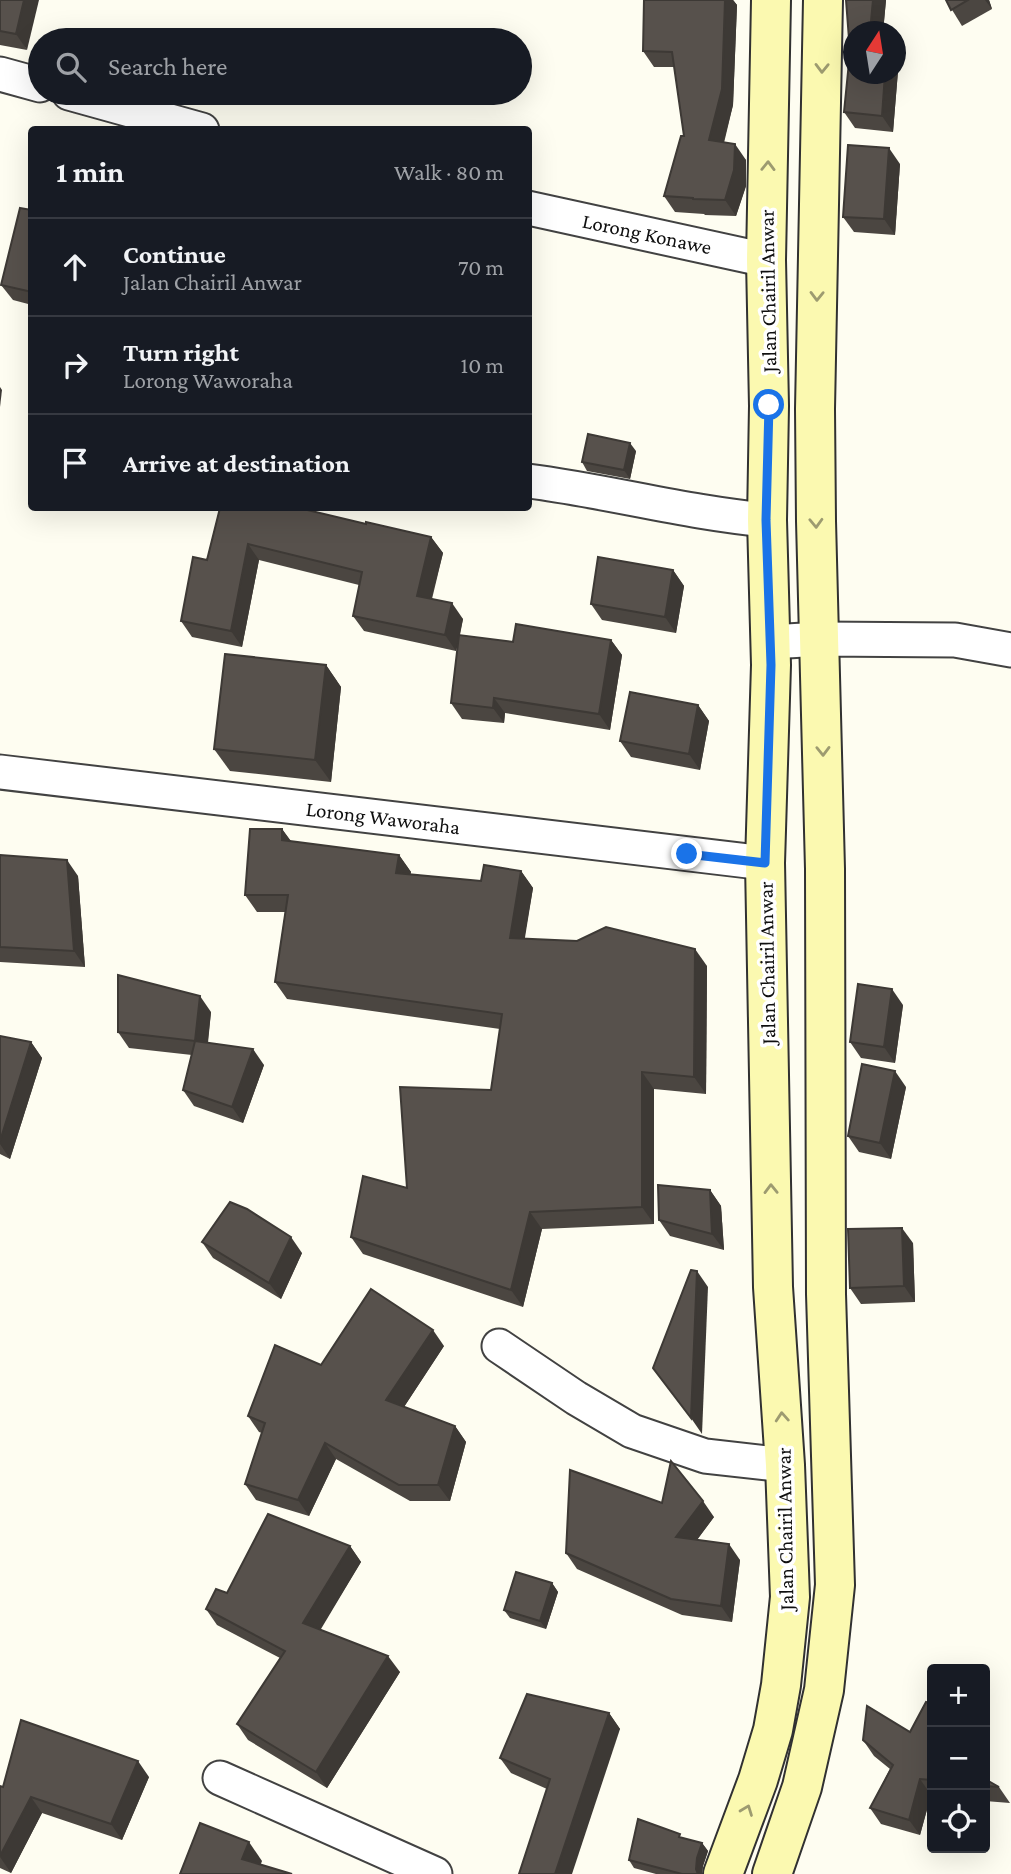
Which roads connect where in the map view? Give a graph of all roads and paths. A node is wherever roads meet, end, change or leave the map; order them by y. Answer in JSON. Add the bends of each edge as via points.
{"nodes":[{"id":1,"x":771,"y":0,"type":"edge"},
{"id":2,"x":823,"y":0,"type":"edge"},
{"id":3,"x":0,"y":74,"type":"edge"},
{"id":4,"x":28,"y":82,"type":"edge"},
{"id":5,"x":112,"y":105,"type":"edge"},
{"id":6,"x":188,"y":126,"type":"edge"},
{"id":7,"x":532,"y":209,"type":"edge"},
{"id":8,"x":766,"y":260,"type":"junction"},
{"id":9,"x":532,"y":481,"type":"edge"},
{"id":10,"x":766,"y":520,"type":"junction"},
{"id":11,"x":820,"y":639,"type":"junction"},
{"id":12,"x":771,"y":642,"type":"junction"},
{"id":13,"x":1011,"y":650,"type":"edge"},
{"id":14,"x":0,"y":772,"type":"edge"},
{"id":15,"x":765,"y":863,"type":"junction"},
{"id":16,"x":499,"y":1346,"type":"dead end"},
{"id":17,"x":785,"y":1465,"type":"junction"},
{"id":18,"x":220,"y":1778,"type":"dead end"},
{"id":19,"x":435,"y":1874,"type":"edge"},
{"id":20,"x":723,"y":1874,"type":"edge"},
{"id":21,"x":772,"y":1874,"type":"edge"}],
"edges":[{"from":8,"to":1,"type":"main road","name":"Jalan Chairil Anwar","one_way":true},
{"from":2,"to":11,"type":"main road","one_way":true,"via":[[815,409]]},
{"from":3,"to":4,"type":"street"},
{"from":5,"to":6,"type":"street"},
{"from":7,"to":8,"type":"street","name":"Lorong Konawe"},
{"from":8,"to":10,"type":"main road","name":"Jalan Chairil Anwar"},
{"from":9,"to":10,"type":"street"},
{"from":10,"to":12,"type":"main road","name":"Jalan Chairil Anwar"},
{"from":11,"to":12,"type":"street"},
{"from":11,"to":13,"type":"street","via":[[955,640]]},
{"from":11,"to":21,"type":"main road","one_way":true,"via":[[826,1294],[835,1585],[824,1690],[802,1787]]},
{"from":12,"to":15,"type":"main road","name":"Jalan Chairil Anwar"},
{"from":14,"to":15,"type":"street","name":"Lorong Waworaha"},
{"from":17,"to":15,"type":"main road","name":"Jalan Chairil Anwar","one_way":true,"via":[[773,1287]]},
{"from":16,"to":17,"type":"street","via":[[632,1431],[705,1456]]},
{"from":20,"to":17,"type":"main road","name":"Jalan Chairil Anwar","one_way":true,"via":[[758,1780],[781,1685],[790,1597]]},
{"from":18,"to":19,"type":"street"}]}
